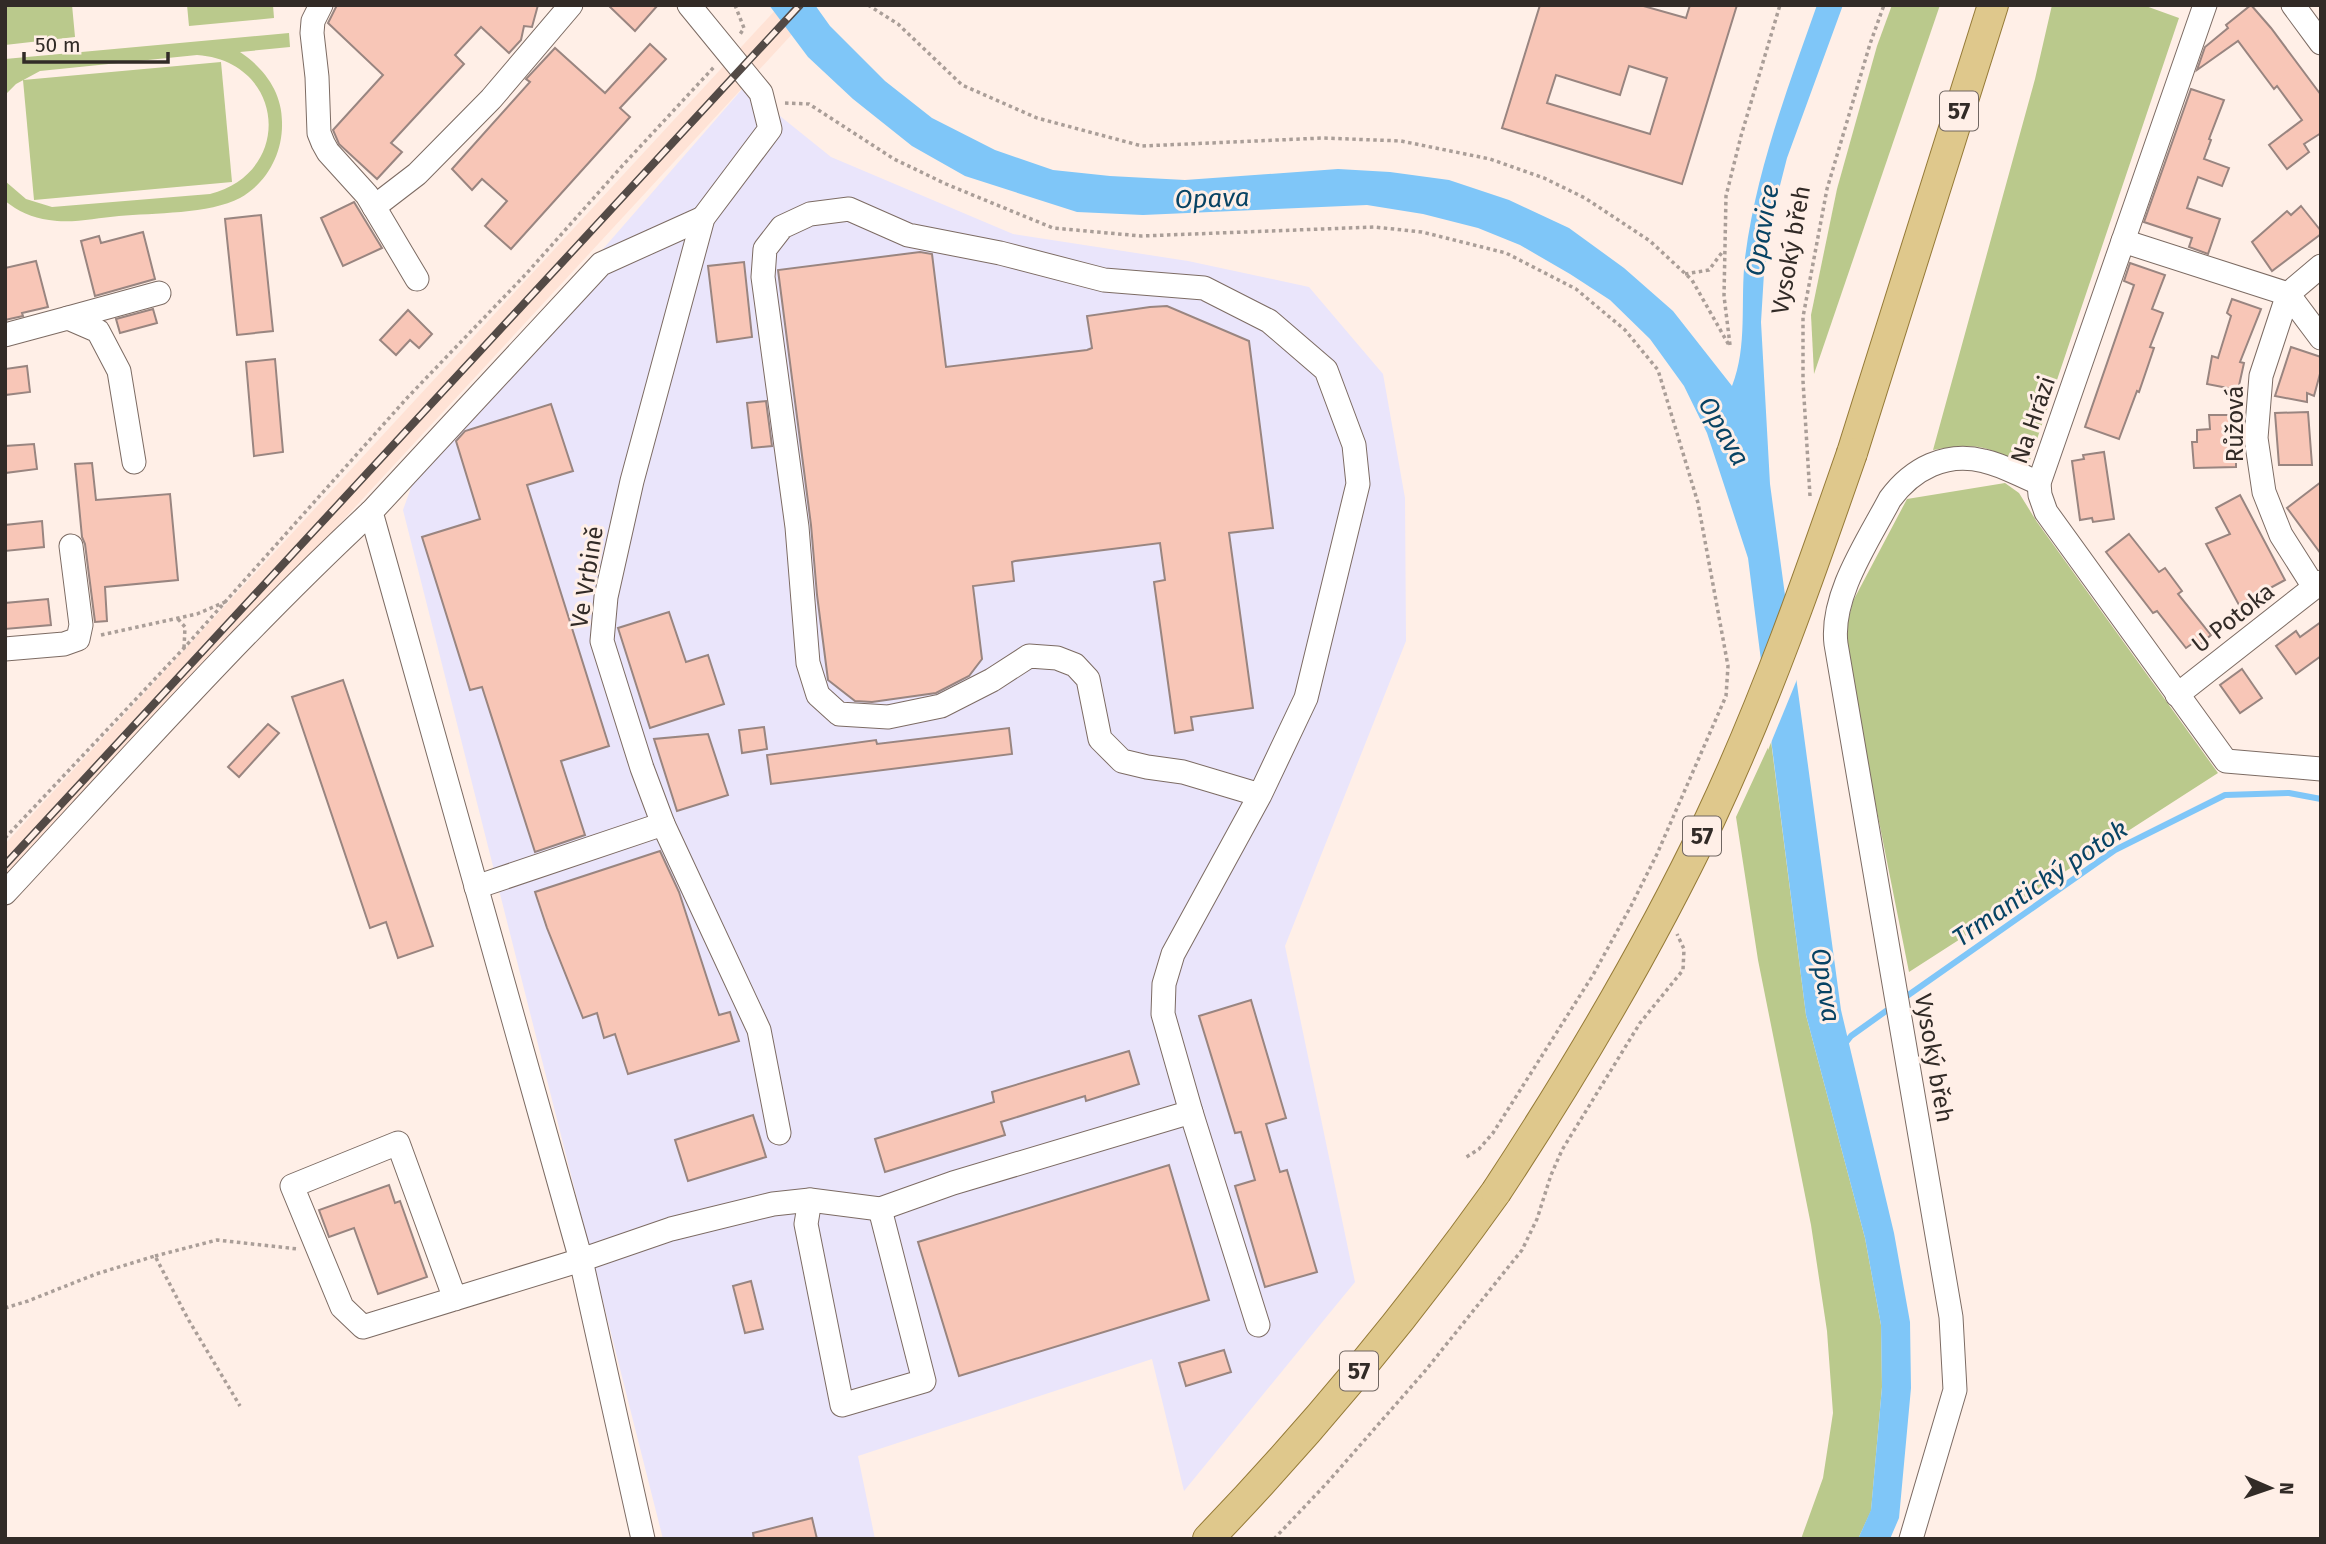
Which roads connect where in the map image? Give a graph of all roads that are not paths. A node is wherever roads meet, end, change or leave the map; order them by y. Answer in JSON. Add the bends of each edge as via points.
{"nodes":[{"id":1,"x":321,"y":5,"type":"edge"},
{"id":2,"x":571,"y":5,"type":"edge"},
{"id":3,"x":689,"y":5,"type":"edge"},
{"id":4,"x":1993,"y":5,"type":"edge"},
{"id":5,"x":2205,"y":5,"type":"edge"},
{"id":6,"x":2293,"y":5,"type":"edge"},
{"id":7,"x":2321,"y":43,"type":"edge"},
{"id":8,"x":374,"y":207,"type":"junction"},
{"id":9,"x":703,"y":218,"type":"junction"},
{"id":10,"x":2123,"y":241,"type":"junction"},
{"id":11,"x":2321,"y":266,"type":"edge"},
{"id":12,"x":417,"y":279,"type":"dead end"},
{"id":13,"x":159,"y":293,"type":"dead end"},
{"id":14,"x":2288,"y":294,"type":"junction"},
{"id":15,"x":68,"y":318,"type":"junction"},
{"id":16,"x":5,"y":335,"type":"edge"},
{"id":17,"x":2321,"y":338,"type":"edge"},
{"id":18,"x":134,"y":462,"type":"dead end"},
{"id":19,"x":2039,"y":483,"type":"junction"},
{"id":20,"x":371,"y":512,"type":"junction"},
{"id":21,"x":71,"y":546,"type":"dead end"},
{"id":22,"x":2317,"y":585,"type":"edge"},
{"id":23,"x":5,"y":649,"type":"edge"},
{"id":24,"x":2177,"y":695,"type":"junction"},
{"id":25,"x":2321,"y":769,"type":"edge"},
{"id":26,"x":1260,"y":795,"type":"junction"},
{"id":27,"x":663,"y":824,"type":"junction"},
{"id":28,"x":476,"y":887,"type":"junction"},
{"id":29,"x":5,"y":893,"type":"edge"},
{"id":30,"x":1191,"y":1112,"type":"junction"},
{"id":31,"x":779,"y":1133,"type":"dead end"},
{"id":32,"x":810,"y":1200,"type":"junction"},
{"id":33,"x":880,"y":1209,"type":"junction"},
{"id":34,"x":580,"y":1260,"type":"junction"},
{"id":35,"x":455,"y":1298,"type":"junction"},
{"id":36,"x":1258,"y":1325,"type":"dead end"},
{"id":37,"x":643,"y":1539,"type":"edge"},
{"id":38,"x":1208,"y":1539,"type":"edge"},
{"id":39,"x":1911,"y":1539,"type":"edge"}],
"edges":[{"from":1,"to":8,"type":"street","via":[[312,33],[319,133],[328,152]]},
{"from":2,"to":8,"type":"street","via":[[481,109],[416,174]]},
{"from":3,"to":9,"type":"street","name":"Ve Vrbině","via":[[761,93],[770,129]]},
{"from":4,"to":38,"type":"main road","number":"57","bridge":true,"via":[[1852,453],[1778,661],[1744,744],[1651,936],[1611,1009],[1496,1192],[1347,1386]]},
{"from":5,"to":10,"type":"street","name":"Na Hrázi"},
{"from":6,"to":7,"type":"street"},
{"from":8,"to":12,"type":"street"},
{"from":9,"to":20,"type":"street","via":[[601,264]]},
{"from":9,"to":27,"type":"street","name":"Ve Vrbině","via":[[632,481],[603,630],[606,654]]},
{"from":10,"to":14,"type":"street"},
{"from":10,"to":19,"type":"street","name":"Na Hrázi"},
{"from":11,"to":14,"type":"street"},
{"from":13,"to":15,"type":"street"},
{"from":14,"to":17,"type":"street"},
{"from":14,"to":22,"type":"street","name":"Růžová","via":[[2261,376],[2256,438],[2264,492],[2281,535]]},
{"from":15,"to":16,"type":"street"},
{"from":15,"to":18,"type":"street","via":[[98,331],[119,371]]},
{"from":19,"to":24,"type":"street","name":"Na Hrázi","via":[[2046,512]]},
{"from":19,"to":39,"type":"street","name":"Vysoký břeh","via":[[1968,458],[1940,461],[1915,473],[1890,499],[1840,599],[1835,623],[1951,1317],[1955,1390]]},
{"from":20,"to":28,"type":"street"},
{"from":20,"to":29,"type":"street","via":[[208,674]]},
{"from":21,"to":23,"type":"street","via":[[81,625],[78,639]]},
{"from":22,"to":24,"type":"street","name":"U Potoka"},
{"from":24,"to":25,"type":"street","name":"Na Hrázi","via":[[2225,761]]},
{"from":26,"to":26,"type":"street","via":[[1306,698],[1358,484],[1354,445],[1326,370],[1269,321],[1204,288],[1104,280],[908,235],[849,209],[810,214],[782,228],[765,249],[763,277],[797,527],[808,663],[818,695],[839,714],[888,717],[941,706],[1029,656],[1057,658],[1075,665],[1088,679],[1100,739],[1122,761],[1183,772]]},
{"from":26,"to":30,"type":"street","via":[[1173,954],[1164,984],[1163,1014]]},
{"from":27,"to":28,"type":"street"},
{"from":27,"to":31,"type":"street","name":"Ve Vrbině","via":[[759,1030]]},
{"from":28,"to":34,"type":"street"},
{"from":30,"to":33,"type":"street"},
{"from":30,"to":36,"type":"street"},
{"from":32,"to":33,"type":"street"},
{"from":32,"to":33,"type":"street","via":[[806,1224],[842,1405],[924,1381]]},
{"from":32,"to":34,"type":"street","via":[[763,1206],[671,1229]]},
{"from":34,"to":35,"type":"street"},
{"from":34,"to":37,"type":"street"},
{"from":35,"to":35,"type":"street","via":[[363,1327],[342,1307],[292,1186],[398,1143]]}]}
